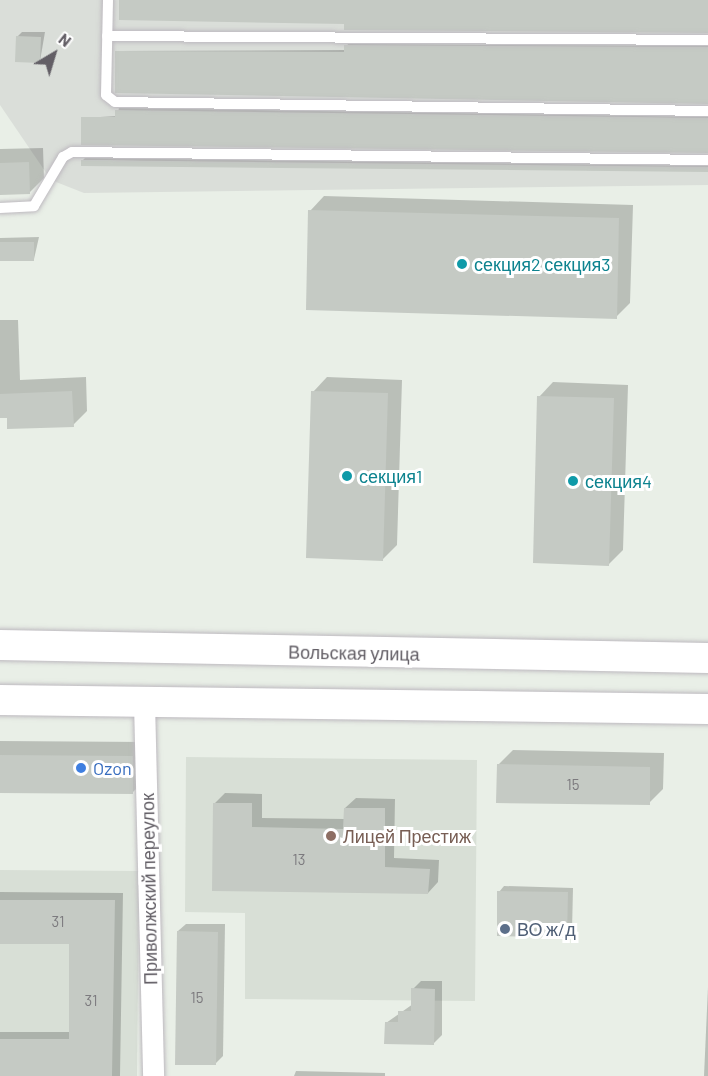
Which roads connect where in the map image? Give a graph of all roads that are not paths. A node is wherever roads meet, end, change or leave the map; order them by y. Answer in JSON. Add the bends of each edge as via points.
{"nodes":[{"id":1,"x":108,"y":0,"type":"edge"},
{"id":2,"x":107,"y":36,"type":"junction"},
{"id":3,"x":708,"y":40,"type":"edge"},
{"id":4,"x":708,"y":111,"type":"edge"},
{"id":5,"x":708,"y":160,"type":"edge"},
{"id":6,"x":0,"y":208,"type":"edge"},
{"id":7,"x":0,"y":645,"type":"edge"},
{"id":8,"x":708,"y":658,"type":"edge"},
{"id":9,"x":0,"y":700,"type":"edge"},
{"id":10,"x":144,"y":702,"type":"junction"},
{"id":11,"x":708,"y":709,"type":"edge"},
{"id":12,"x":153,"y":1076,"type":"edge"}],
"edges":[{"from":1,"to":2,"type":"lane"},
{"from":2,"to":3,"type":"lane"},
{"from":2,"to":4,"type":"lane","via":[[106,95],[115,102]]},
{"from":5,"to":6,"type":"lane","via":[[72,152],[63,157],[34,206]]},
{"from":7,"to":8,"type":"main road","name":"Вольская улица"},
{"from":9,"to":10,"type":"main road"},
{"from":10,"to":11,"type":"main road"},
{"from":10,"to":12,"type":"street","name":"Приволжский переулок"}]}
